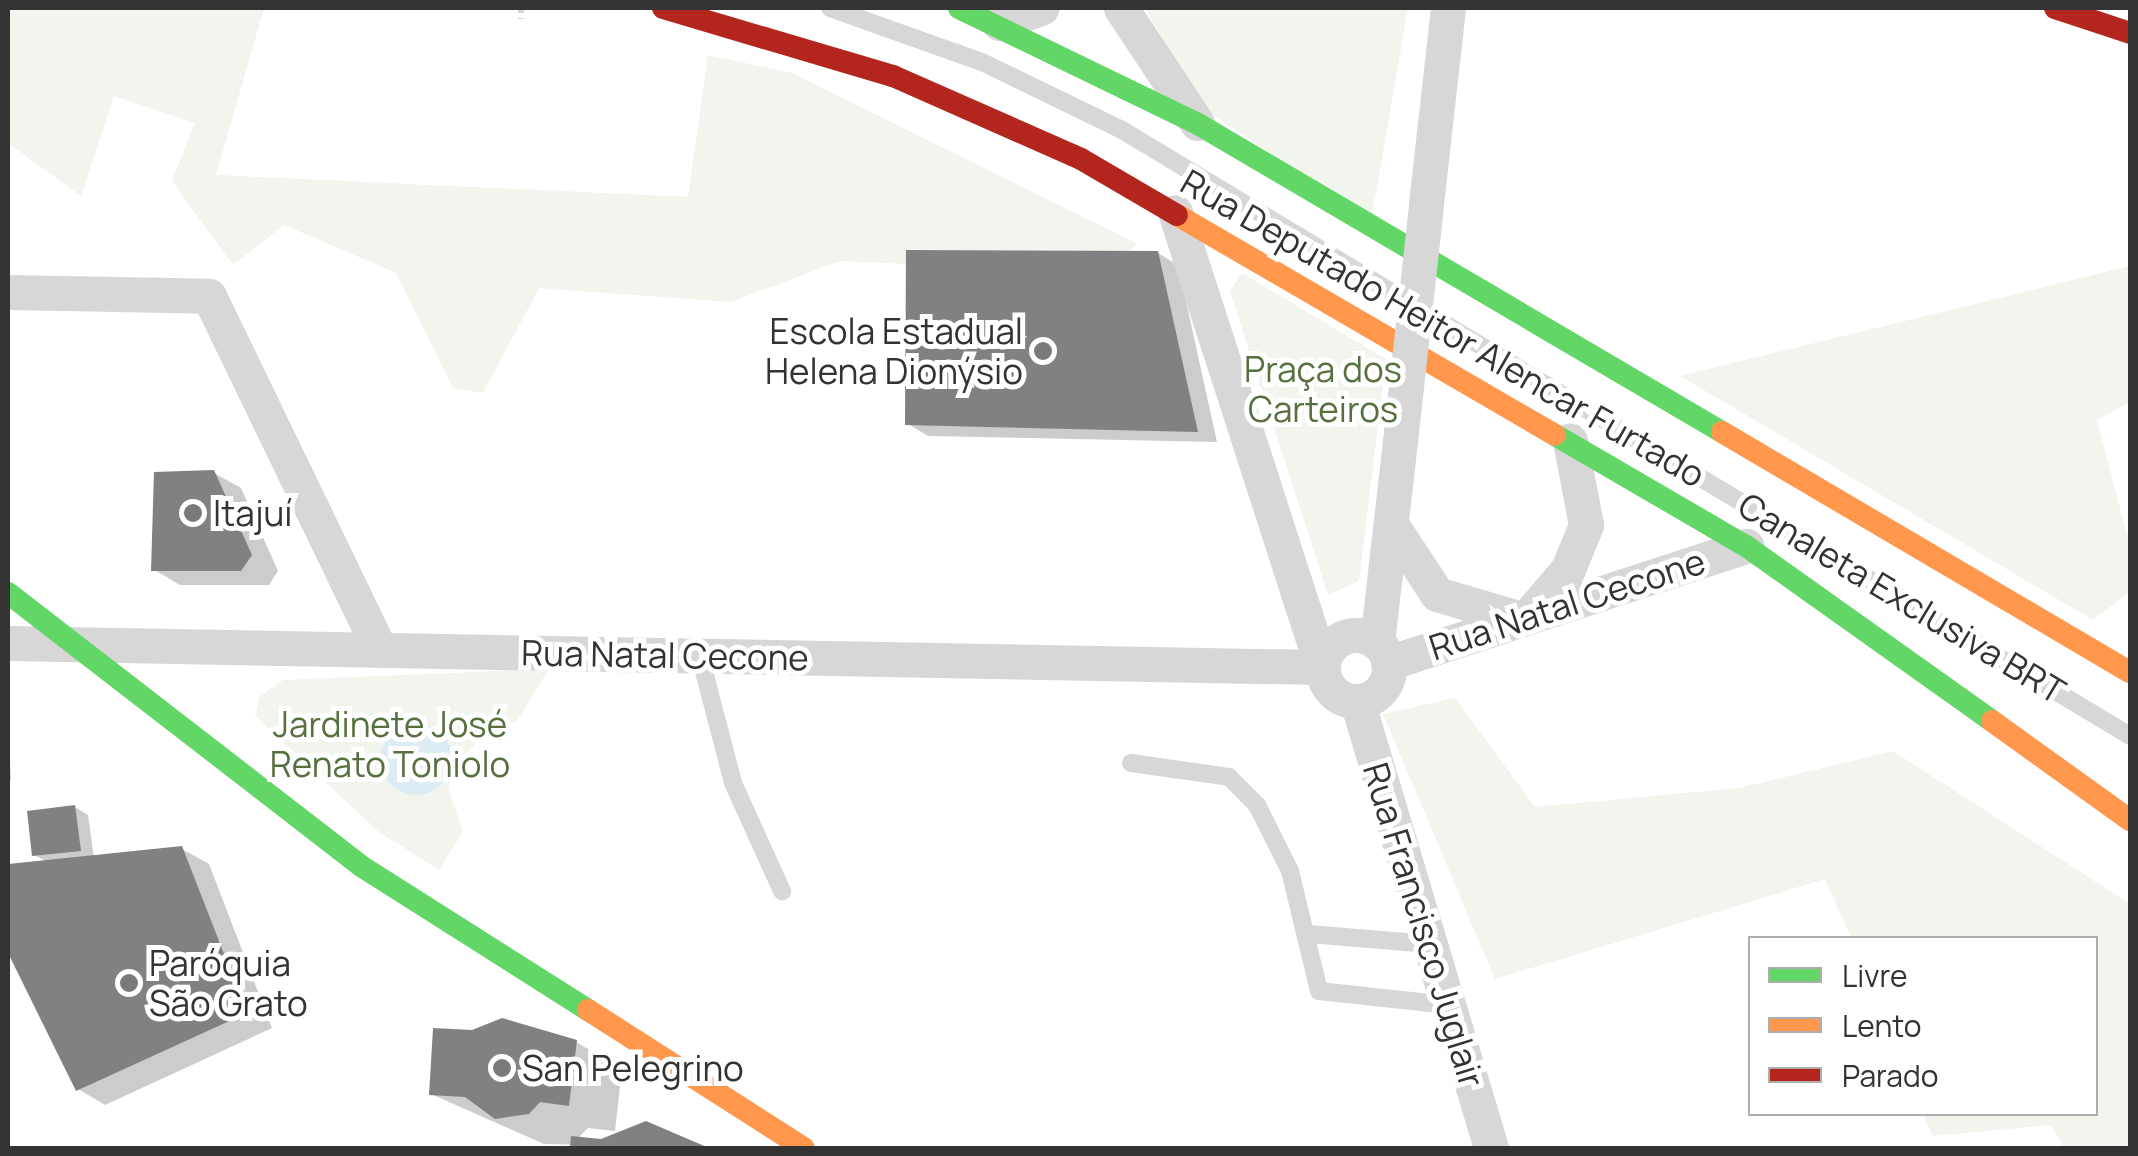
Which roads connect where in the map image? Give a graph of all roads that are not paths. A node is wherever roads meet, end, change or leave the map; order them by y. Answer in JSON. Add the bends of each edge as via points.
{"nodes":[{"id":1,"x":662,"y":8,"type":"edge"},
{"id":2,"x":830,"y":8,"type":"edge"},
{"id":3,"x":959,"y":8,"type":"edge"},
{"id":4,"x":1041,"y":8,"type":"edge"},
{"id":5,"x":1122,"y":8,"type":"edge"},
{"id":6,"x":1448,"y":8,"type":"edge"},
{"id":7,"x":2055,"y":8,"type":"edge"},
{"id":8,"x":999,"y":23,"type":"junction"},
{"id":9,"x":2130,"y":33,"type":"edge"},
{"id":10,"x":1198,"y":124,"type":"junction"},
{"id":11,"x":1175,"y":212,"type":"junction"},
{"id":12,"x":8,"y":292,"type":"edge"},
{"id":13,"x":1570,"y":440,"type":"junction"},
{"id":14,"x":1391,"y":522,"type":"junction"},
{"id":15,"x":1746,"y":546,"type":"junction"},
{"id":16,"x":8,"y":593,"type":"edge"},
{"id":17,"x":1524,"y":620,"type":"junction"},
{"id":18,"x":8,"y":643,"type":"edge"},
{"id":19,"x":74,"y":644,"type":"junction"},
{"id":20,"x":380,"y":650,"type":"junction"},
{"id":21,"x":1383,"y":653,"type":"junction"},
{"id":22,"x":700,"y":656,"type":"junction"},
{"id":23,"x":1322,"y":667,"type":"junction"},
{"id":24,"x":2130,"y":672,"type":"edge"},
{"id":25,"x":1357,"y":701,"type":"junction"},
{"id":26,"x":2130,"y":736,"type":"edge"},
{"id":27,"x":1131,"y":763,"type":"dead end"},
{"id":28,"x":2130,"y":820,"type":"edge"},
{"id":29,"x":782,"y":891,"type":"dead end"},
{"id":30,"x":1309,"y":934,"type":"junction"},
{"id":31,"x":1430,"y":944,"type":"junction"},
{"id":32,"x":1448,"y":1004,"type":"junction"},
{"id":33,"x":804,"y":1148,"type":"edge"},
{"id":34,"x":1491,"y":1148,"type":"edge"}],
"edges":[{"from":1,"to":11,"type":"street","name":"Rua Deputado Heitor Alencar Furtado","via":[[960,101]]},
{"from":2,"to":26,"type":"lane","name":"Canaleta Exclusiva BRT","via":[[982,62],[1122,130]]},
{"from":3,"to":8,"type":"street","name":"Rua Deputado Heitor Alencar Furtado"},
{"from":4,"to":8,"type":"street"},
{"from":5,"to":10,"type":"street"},
{"from":6,"to":14,"type":"street","bridge":true},
{"from":7,"to":9,"type":"street"},
{"from":8,"to":10,"type":"street","name":"Rua Deputado Heitor Alencar Furtado"},
{"from":10,"to":24,"type":"street","name":"Rua Deputado Heitor Alencar Furtado"},
{"from":11,"to":13,"type":"street","name":"Rua Deputado Heitor Alencar Furtado"},
{"from":11,"to":23,"type":"street"},
{"from":12,"to":20,"type":"street","via":[[209,296]]},
{"from":13,"to":15,"type":"street","name":"Rua Deputado Heitor Alencar Furtado"},
{"from":13,"to":17,"type":"street","via":[[1586,496],[1583,536],[1568,569]]},
{"from":14,"to":17,"type":"street","via":[[1438,594]]},
{"from":14,"to":21,"type":"street"},
{"from":15,"to":17,"type":"street","name":"Rua Natal Cecone"},
{"from":15,"to":28,"type":"street","name":"Rua Deputado Heitor Alencar Furtado"},
{"from":16,"to":19,"type":"street"},
{"from":17,"to":21,"type":"street","name":"Rua Natal Cecone"},
{"from":18,"to":19,"type":"street","name":"Rua Natal Cecone"},
{"from":19,"to":20,"type":"street","name":"Rua Natal Cecone"},
{"from":19,"to":33,"type":"street","via":[[361,866]]},
{"from":20,"to":22,"type":"street","name":"Rua Natal Cecone"},
{"from":21,"to":23,"type":"street","via":[[1348,636]]},
{"from":21,"to":25,"type":"street","via":[[1378,693]]},
{"from":22,"to":23,"type":"street","name":"Rua Natal Cecone"},
{"from":22,"to":29,"type":"lane","via":[[733,783]]},
{"from":23,"to":25,"type":"street","via":[[1336,695]]},
{"from":25,"to":31,"type":"street","name":"Rua Francisco Juglair"},
{"from":27,"to":30,"type":"lane","via":[[1229,778],[1258,805]]},
{"from":30,"to":31,"type":"lane"},
{"from":30,"to":32,"type":"lane","via":[[1320,991]]},
{"from":31,"to":32,"type":"street","name":"Rua Francisco Juglair"},
{"from":32,"to":34,"type":"street","name":"Rua Francisco Juglair"}]}
